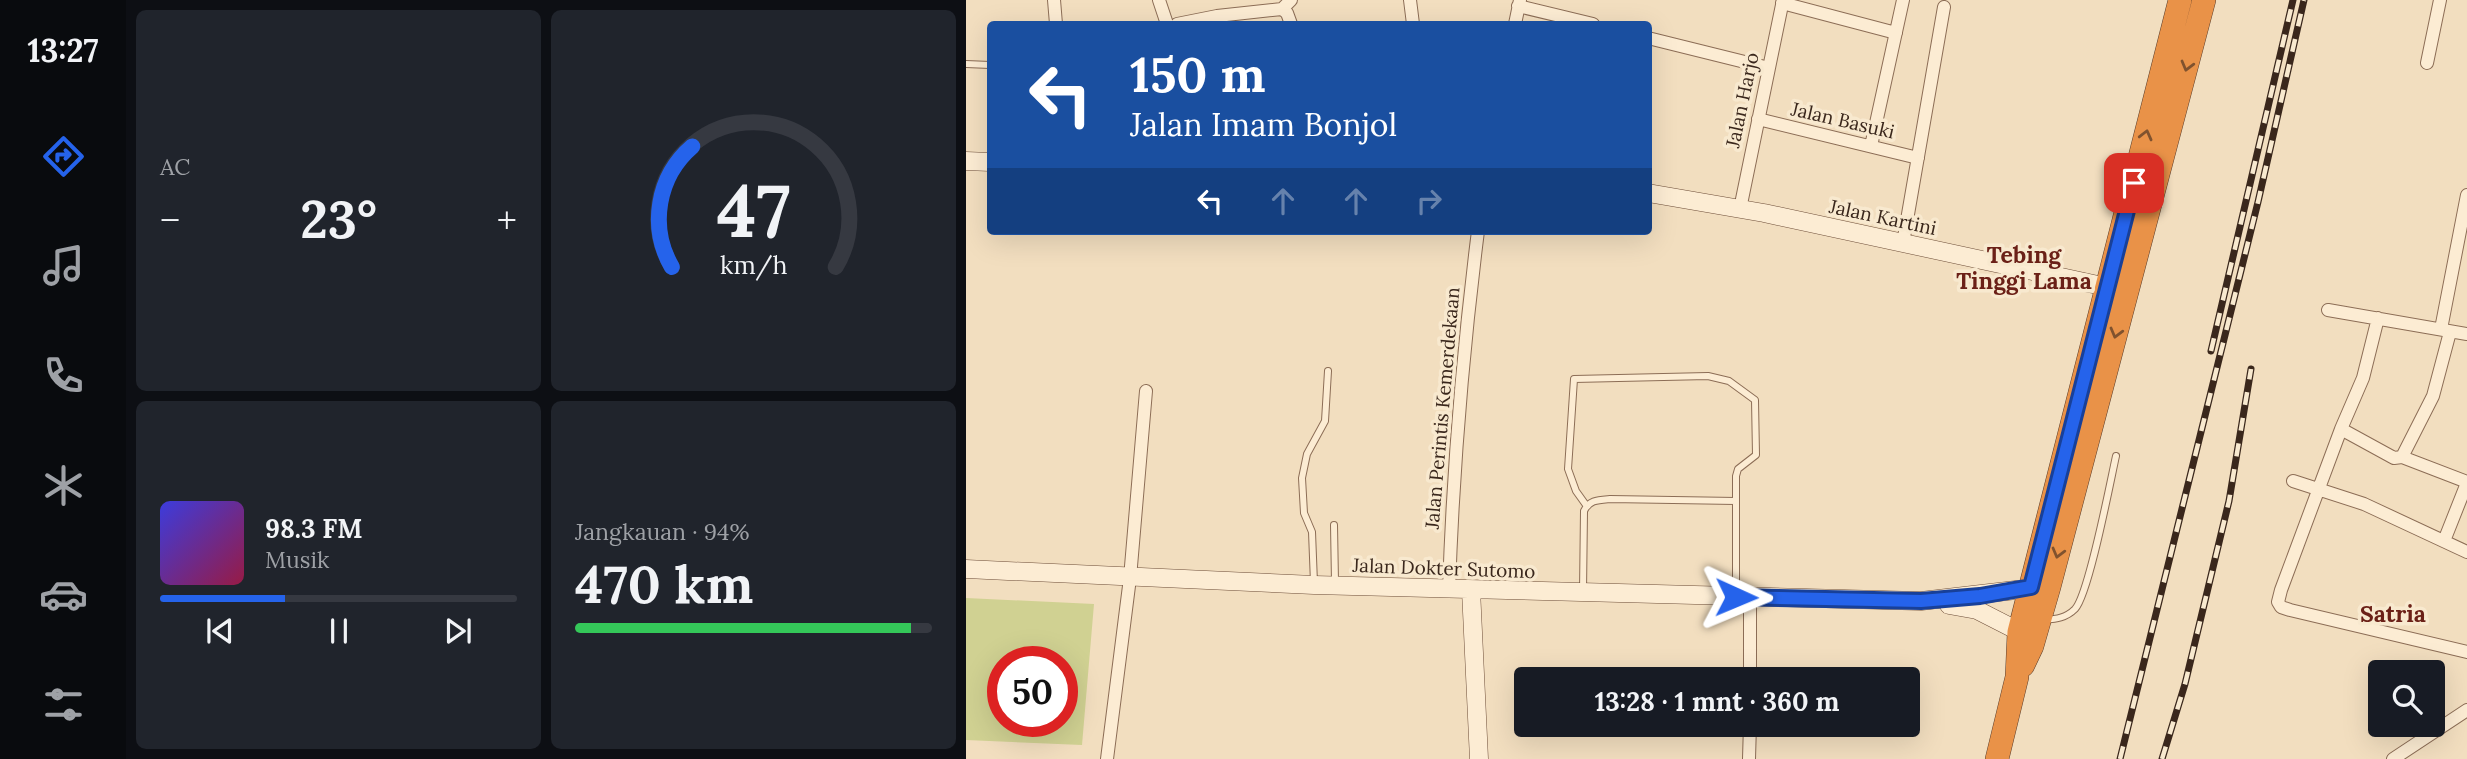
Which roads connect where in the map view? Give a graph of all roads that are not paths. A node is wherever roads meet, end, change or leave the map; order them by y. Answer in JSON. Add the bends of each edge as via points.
{"nodes":[{"id":1,"x":1054,"y":0,"type":"edge"},
{"id":2,"x":1159,"y":0,"type":"edge"},
{"id":3,"x":1410,"y":0,"type":"edge"},
{"id":4,"x":1903,"y":0,"type":"edge"},
{"id":5,"x":2180,"y":0,"type":"edge"},
{"id":6,"x":2204,"y":0,"type":"edge"},
{"id":7,"x":2440,"y":0,"type":"edge"},
{"id":8,"x":1783,"y":1,"type":"edge"},
{"id":9,"x":1519,"y":3,"type":"edge"},
{"id":10,"x":1287,"y":5,"type":"edge"},
{"id":11,"x":1944,"y":7,"type":"dead end"},
{"id":12,"x":1056,"y":21,"type":"edge"},
{"id":13,"x":1166,"y":21,"type":"edge"},
{"id":14,"x":1192,"y":21,"type":"edge"},
{"id":15,"x":1413,"y":21,"type":"edge"},
{"id":16,"x":1516,"y":21,"type":"edge"},
{"id":17,"x":1582,"y":21,"type":"edge"},
{"id":18,"x":1896,"y":33,"type":"junction"},
{"id":19,"x":1652,"y":39,"type":"edge"},
{"id":20,"x":2427,"y":62,"type":"dead end"},
{"id":21,"x":966,"y":64,"type":"edge"},
{"id":22,"x":987,"y":65,"type":"edge"},
{"id":23,"x":1769,"y":68,"type":"junction"},
{"id":24,"x":1758,"y":119,"type":"junction"},
{"id":25,"x":1871,"y":146,"type":"junction"},
{"id":26,"x":1918,"y":158,"type":"junction"},
{"id":27,"x":966,"y":161,"type":"edge"},
{"id":28,"x":987,"y":162,"type":"edge"},
{"id":29,"x":1652,"y":194,"type":"edge"},
{"id":30,"x":2467,"y":195,"type":"edge"},
{"id":31,"x":1740,"y":209,"type":"junction"},
{"id":32,"x":1477,"y":235,"type":"edge"},
{"id":33,"x":1903,"y":243,"type":"junction"},
{"id":34,"x":2117,"y":289,"type":"junction"},
{"id":35,"x":2328,"y":310,"type":"dead end"},
{"id":36,"x":2378,"y":318,"type":"junction"},
{"id":37,"x":2446,"y":331,"type":"junction"},
{"id":38,"x":2467,"y":334,"type":"edge"},
{"id":39,"x":1328,"y":370,"type":"dead end"},
{"id":40,"x":1146,"y":391,"type":"dead end"},
{"id":41,"x":2341,"y":429,"type":"junction"},
{"id":42,"x":2116,"y":456,"type":"dead end"},
{"id":43,"x":2402,"y":457,"type":"junction"},
{"id":44,"x":2294,"y":481,"type":"dead end"},
{"id":45,"x":2467,"y":482,"type":"edge"},
{"id":46,"x":2320,"y":489,"type":"junction"},
{"id":47,"x":1736,"y":501,"type":"junction"},
{"id":48,"x":1586,"y":505,"type":"junction"},
{"id":49,"x":1334,"y":525,"type":"dead end"},
{"id":50,"x":2444,"y":541,"type":"junction"},
{"id":51,"x":2467,"y":552,"type":"edge"},
{"id":52,"x":966,"y":569,"type":"edge"},
{"id":53,"x":1130,"y":578,"type":"junction"},
{"id":54,"x":1314,"y":585,"type":"junction"},
{"id":55,"x":1336,"y":585,"type":"junction"},
{"id":56,"x":2040,"y":587,"type":"junction"},
{"id":57,"x":1449,"y":589,"type":"junction"},
{"id":58,"x":1471,"y":590,"type":"junction"},
{"id":59,"x":1583,"y":593,"type":"junction"},
{"id":60,"x":1743,"y":598,"type":"junction"},
{"id":61,"x":1921,"y":601,"type":"junction"},
{"id":62,"x":2031,"y":630,"type":"junction"},
{"id":63,"x":2467,"y":652,"type":"edge"},
{"id":64,"x":1749,"y":667,"type":"edge"},
{"id":65,"x":2467,"y":710,"type":"edge"},
{"id":66,"x":1750,"y":737,"type":"edge"},
{"id":67,"x":1107,"y":759,"type":"edge"},
{"id":68,"x":1479,"y":759,"type":"edge"},
{"id":69,"x":1749,"y":759,"type":"edge"},
{"id":70,"x":1997,"y":759,"type":"edge"},
{"id":71,"x":2393,"y":759,"type":"edge"}],
"edges":[{"from":1,"to":12,"type":"street"},
{"from":2,"to":13,"type":"street"},
{"from":3,"to":15,"type":"street"},
{"from":4,"to":18,"type":"street"},
{"from":34,"to":5,"type":"highway","one_way":true},
{"from":6,"to":34,"type":"highway","one_way":true},
{"from":7,"to":20,"type":"street"},
{"from":8,"to":18,"type":"street"},
{"from":8,"to":23,"type":"street","name":"Jalan Harjo"},
{"from":9,"to":16,"type":"street"},
{"from":9,"to":17,"type":"street"},
{"from":10,"to":14,"type":"street"},
{"from":11,"to":26,"type":"street"},
{"from":18,"to":25,"type":"street"},
{"from":19,"to":23,"type":"street"},
{"from":21,"to":22,"type":"lane"},
{"from":23,"to":24,"type":"street","name":"Jalan Harjo"},
{"from":24,"to":25,"type":"street","name":"Jalan Basuki"},
{"from":24,"to":31,"type":"street","name":"Jalan Harjo"},
{"from":25,"to":26,"type":"street","name":"Jalan Basuki"},
{"from":26,"to":33,"type":"street"},
{"from":27,"to":28,"type":"main road"},
{"from":29,"to":31,"type":"main road","name":"Jalan Kartini"},
{"from":30,"to":37,"type":"street"},
{"from":31,"to":33,"type":"main road","name":"Jalan Kartini"},
{"from":32,"to":57,"type":"street","name":"Jalan Perintis Kemerdekaan","via":[[1463,348]]},
{"from":33,"to":34,"type":"main road","name":"Jalan Kartini"},
{"from":34,"to":56,"type":"highway"},
{"from":35,"to":36,"type":"street"},
{"from":36,"to":37,"type":"street"},
{"from":36,"to":41,"type":"street","via":[[2364,378]]},
{"from":37,"to":38,"type":"street"},
{"from":37,"to":43,"type":"street","via":[[2433,396]]},
{"from":39,"to":54,"type":"lane","via":[[1325,421],[1307,454],[1302,478],[1304,513],[1312,532]]},
{"from":40,"to":53,"type":"street"},
{"from":41,"to":43,"type":"street","via":[[2394,458]]},
{"from":41,"to":46,"type":"street"},
{"from":42,"to":62,"type":"lane","via":[[2077,607]]},
{"from":43,"to":45,"type":"street"},
{"from":44,"to":46,"type":"street"},
{"from":45,"to":50,"type":"street"},
{"from":46,"to":50,"type":"street"},
{"from":46,"to":63,"type":"street","via":[[2281,590],[2281,607]]},
{"from":47,"to":48,"type":"lane","via":[[1610,499]]},
{"from":47,"to":48,"type":"lane","via":[[1738,469],[1756,455],[1755,400],[1751,396],[1728,381],[1708,376],[1581,377],[1573,383],[1567,470]]},
{"from":47,"to":60,"type":"lane"},
{"from":48,"to":59,"type":"lane"},
{"from":49,"to":55,"type":"lane"},
{"from":50,"to":51,"type":"street"},
{"from":52,"to":53,"type":"main road","name":"Jalan Dokter Sutomo"},
{"from":53,"to":54,"type":"main road","name":"Jalan Dokter Sutomo"},
{"from":53,"to":67,"type":"street"},
{"from":54,"to":55,"type":"main road","name":"Jalan Dokter Sutomo"},
{"from":55,"to":57,"type":"main road","name":"Jalan Dokter Sutomo"},
{"from":56,"to":61,"type":"main road","name":"Jalan Dokter Sutomo"},
{"from":56,"to":62,"type":"highway"},
{"from":57,"to":58,"type":"main road","name":"Jalan Dokter Sutomo"},
{"from":58,"to":59,"type":"main road","name":"Jalan Dokter Sutomo"},
{"from":58,"to":68,"type":"main road"},
{"from":59,"to":60,"type":"main road","name":"Jalan Dokter Sutomo"},
{"from":60,"to":61,"type":"main road","name":"Jalan Dokter Sutomo"},
{"from":60,"to":64,"type":"street"},
{"from":61,"to":62,"type":"main road","name":"Jalan Dokter Sutomo","via":[[1977,610]]},
{"from":62,"to":70,"type":"highway"},
{"from":65,"to":71,"type":"street"},
{"from":66,"to":69,"type":"street"}]}
